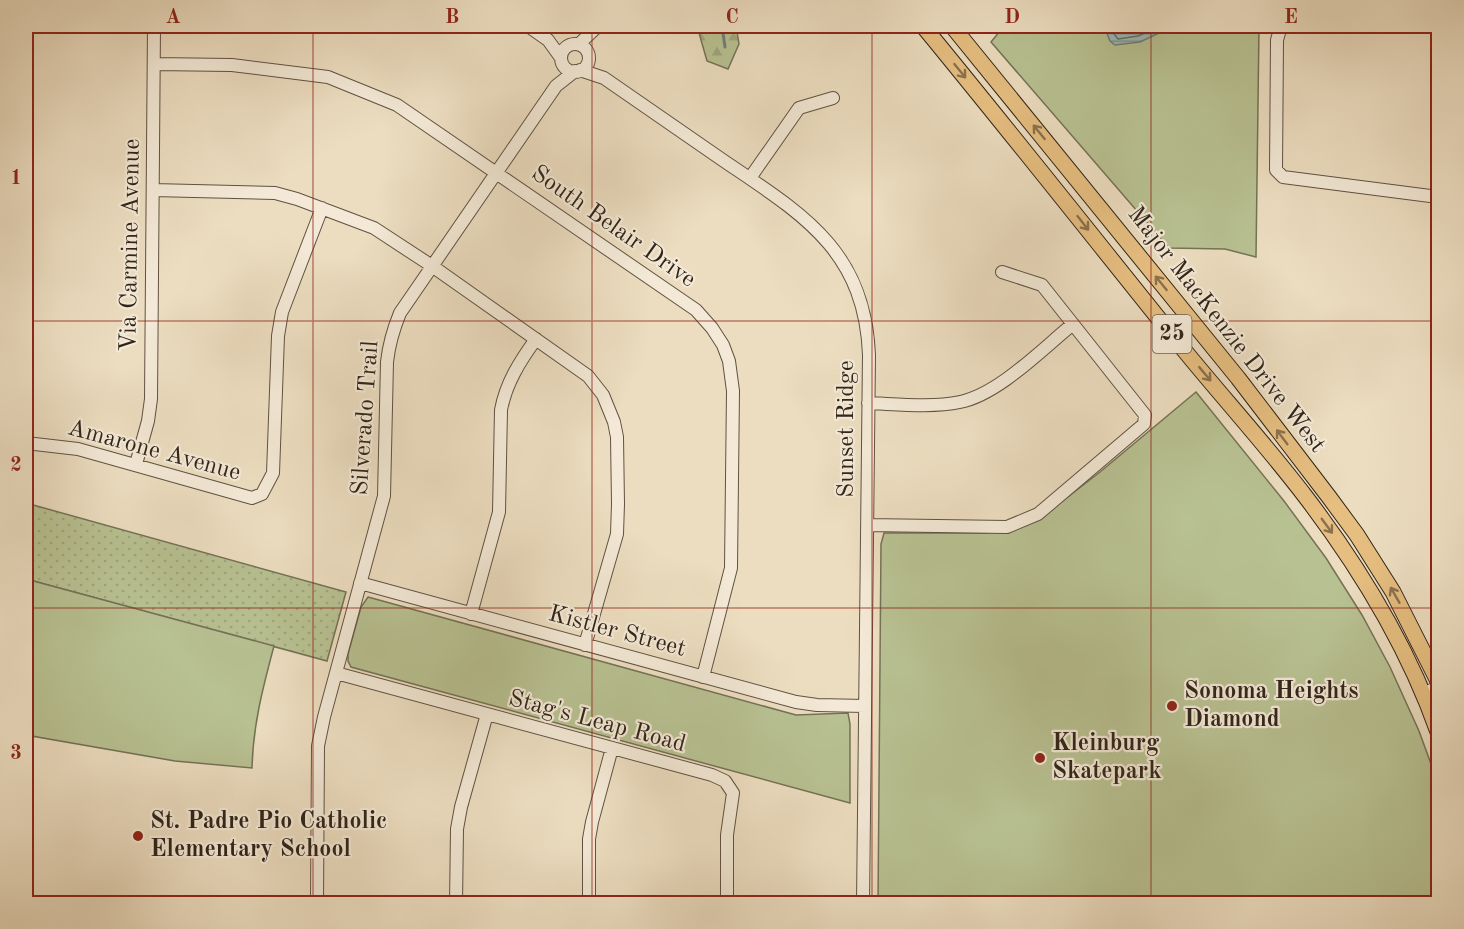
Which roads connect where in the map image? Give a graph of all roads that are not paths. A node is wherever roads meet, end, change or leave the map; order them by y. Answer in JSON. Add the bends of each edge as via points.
{"nodes":[{"id":1,"x":154,"y":26,"type":"edge"},
{"id":2,"x":528,"y":26,"type":"edge"},
{"id":3,"x":923,"y":26,"type":"edge"},
{"id":4,"x":952,"y":26,"type":"edge"},
{"id":5,"x":1281,"y":26,"type":"edge"},
{"id":6,"x":597,"y":27,"type":"edge"},
{"id":7,"x":548,"y":40,"type":"junction"},
{"id":8,"x":582,"y":49,"type":"junction"},
{"id":9,"x":562,"y":60,"type":"junction"},
{"id":10,"x":154,"y":64,"type":"junction"},
{"id":11,"x":578,"y":71,"type":"junction"},
{"id":12,"x":604,"y":78,"type":"junction"},
{"id":13,"x":556,"y":86,"type":"junction"},
{"id":14,"x":833,"y":98,"type":"dead end"},
{"id":15,"x":497,"y":172,"type":"junction"},
{"id":16,"x":750,"y":178,"type":"junction"},
{"id":17,"x":153,"y":190,"type":"junction"},
{"id":18,"x":1438,"y":197,"type":"edge"},
{"id":19,"x":322,"y":208,"type":"junction"},
{"id":20,"x":432,"y":266,"type":"junction"},
{"id":21,"x":1002,"y":272,"type":"dead end"},
{"id":22,"x":1073,"y":324,"type":"junction"},
{"id":23,"x":536,"y":339,"type":"junction"},
{"id":24,"x":868,"y":403,"type":"junction"},
{"id":25,"x":26,"y":443,"type":"edge"},
{"id":26,"x":136,"y":464,"type":"junction"},
{"id":27,"x":867,"y":525,"type":"junction"},
{"id":28,"x":360,"y":583,"type":"junction"},
{"id":29,"x":471,"y":614,"type":"junction"},
{"id":30,"x":585,"y":645,"type":"junction"},
{"id":31,"x":336,"y":673,"type":"junction"},
{"id":32,"x":703,"y":676,"type":"junction"},
{"id":33,"x":1438,"y":681,"type":"edge"},
{"id":34,"x":1438,"y":687,"type":"edge"},
{"id":35,"x":1423,"y":694,"type":"junction"},
{"id":36,"x":865,"y":706,"type":"junction"},
{"id":37,"x":487,"y":714,"type":"junction"},
{"id":38,"x":1438,"y":732,"type":"edge"},
{"id":39,"x":612,"y":748,"type":"junction"},
{"id":40,"x":317,"y":903,"type":"edge"},
{"id":41,"x":456,"y":903,"type":"edge"},
{"id":42,"x":589,"y":903,"type":"edge"},
{"id":43,"x":727,"y":903,"type":"edge"},
{"id":44,"x":863,"y":903,"type":"edge"}],
"edges":[{"from":1,"to":10,"type":"street","name":"Via Carmine Avenue"},
{"from":2,"to":7,"type":"street"},
{"from":3,"to":35,"type":"main road","name":"Major MacKenzie Drive West","number":"25","one_way":true,"via":[[1305,495],[1373,595]]},
{"from":33,"to":4,"type":"main road","name":"Major MacKenzie Drive West","number":"25","one_way":true,"via":[[1393,592],[1329,497],[1238,378]]},
{"from":5,"to":18,"type":"street","via":[[1277,40],[1276,170],[1283,177]]},
{"from":6,"to":8,"type":"street"},
{"from":7,"to":8,"type":"street"},
{"from":7,"to":9,"type":"street"},
{"from":8,"to":9,"type":"street","via":[[564,49]]},
{"from":8,"to":11,"type":"street","via":[[588,63]]},
{"from":8,"to":12,"type":"street","name":"Sunset Ridge"},
{"from":9,"to":11,"type":"street","via":[[565,67]]},
{"from":9,"to":13,"type":"street","name":"Silverado Trail"},
{"from":10,"to":15,"type":"street","name":"South Belair Drive","via":[[232,65],[328,77],[397,105]]},
{"from":10,"to":17,"type":"street","name":"Via Carmine Avenue"},
{"from":11,"to":12,"type":"street","name":"Sunset Ridge"},
{"from":11,"to":13,"type":"street","name":"Silverado Trail"},
{"from":12,"to":16,"type":"street","name":"Sunset Ridge"},
{"from":13,"to":15,"type":"street","name":"Silverado Trail"},
{"from":14,"to":16,"type":"street","via":[[799,108]]},
{"from":15,"to":20,"type":"street","name":"Silverado Trail"},
{"from":15,"to":32,"type":"street","name":"South Belair Drive","via":[[696,310],[723,345],[733,391],[732,559]]},
{"from":16,"to":24,"type":"street","name":"Sunset Ridge","via":[[807,220],[845,267],[866,323]]},
{"from":17,"to":19,"type":"street","via":[[275,193]]},
{"from":17,"to":26,"type":"street","name":"Via Carmine Avenue","via":[[150,410]]},
{"from":19,"to":20,"type":"street","via":[[374,228]]},
{"from":19,"to":26,"type":"street","name":"Amarone Avenue","via":[[282,312],[273,473],[262,494],[252,498]]},
{"from":20,"to":23,"type":"street"},
{"from":20,"to":28,"type":"street","name":"Silverado Trail","via":[[400,313],[389,343],[386,487]]},
{"from":21,"to":22,"type":"street","via":[[1042,285]]},
{"from":22,"to":24,"type":"street","via":[[997,386],[972,399],[948,404]]},
{"from":22,"to":27,"type":"street","via":[[1145,415],[1144,423],[1038,514],[1007,527]]},
{"from":23,"to":29,"type":"street","via":[[503,396],[499,512]]},
{"from":23,"to":30,"type":"street","via":[[579,368],[596,385],[609,408],[617,437],[617,534]]},
{"from":24,"to":27,"type":"street","name":"Sunset Ridge"},
{"from":25,"to":26,"type":"street","name":"Amarone Avenue","via":[[78,449]]},
{"from":27,"to":36,"type":"street","name":"Sunset Ridge"},
{"from":28,"to":29,"type":"street","name":"Kistler Street"},
{"from":28,"to":31,"type":"street","name":"Silverado Trail"},
{"from":29,"to":30,"type":"street","name":"Kistler Street"},
{"from":30,"to":32,"type":"street","name":"Kistler Street"},
{"from":31,"to":37,"type":"street","name":"Stag's Leap Road"},
{"from":31,"to":40,"type":"street","name":"Silverado Trail","via":[[318,746]]},
{"from":32,"to":36,"type":"street","name":"Kistler Street","via":[[804,704]]},
{"from":34,"to":35,"type":"street"},
{"from":35,"to":38,"type":"main road","name":"Major MacKenzie Drive West","number":"25"},
{"from":36,"to":44,"type":"street","name":"Sunset Ridge"},
{"from":37,"to":39,"type":"street","name":"Stag's Leap Road"},
{"from":37,"to":41,"type":"street","via":[[457,829]]},
{"from":39,"to":42,"type":"street","via":[[589,839]]},
{"from":39,"to":43,"type":"street","name":"Stag's Leap Road","via":[[712,775],[730,786],[733,793],[727,835]]}]}
